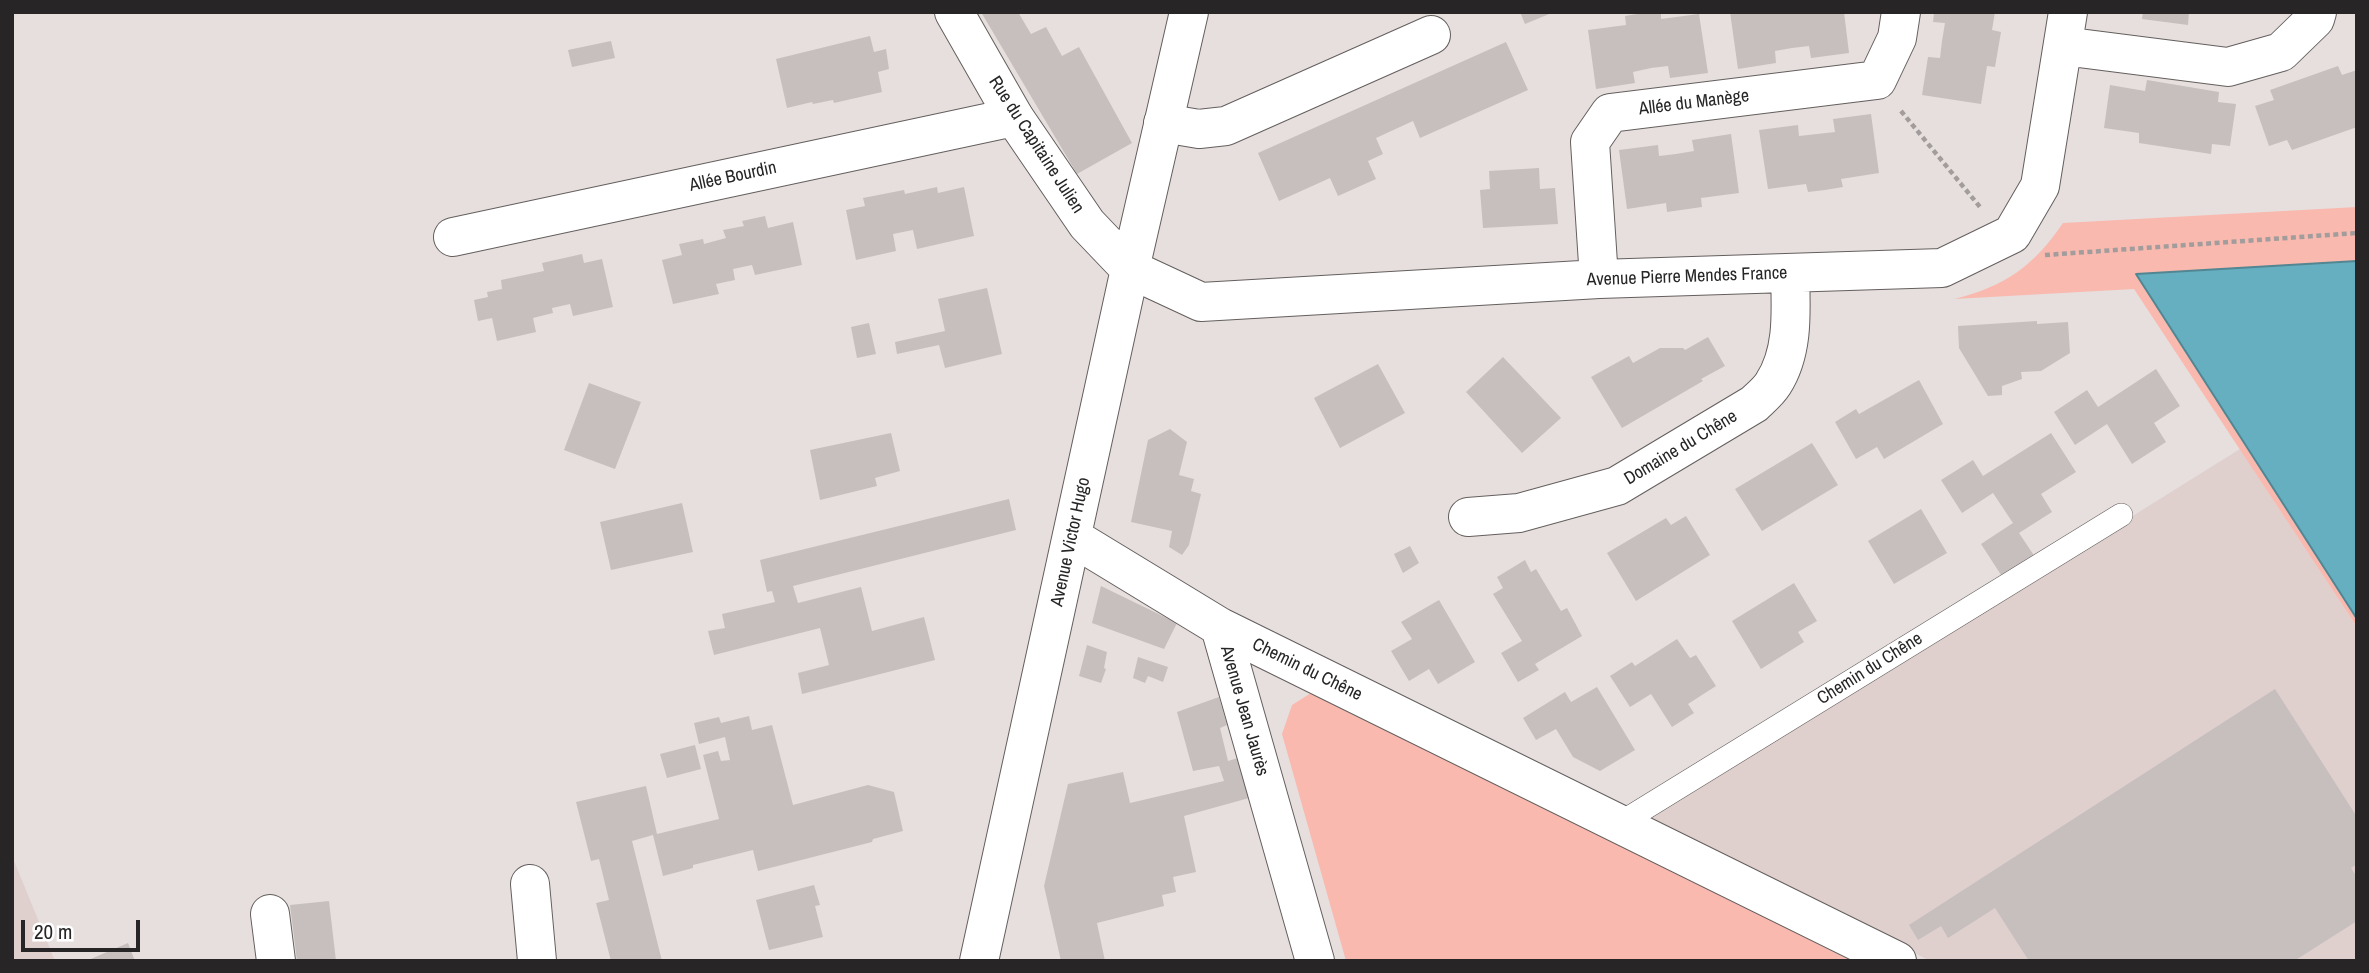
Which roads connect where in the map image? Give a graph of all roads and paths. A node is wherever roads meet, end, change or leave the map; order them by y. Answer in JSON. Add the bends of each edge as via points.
{"nodes":[{"id":1,"x":954,"y":12,"type":"edge"},
{"id":2,"x":1189,"y":12,"type":"edge"},
{"id":3,"x":1901,"y":12,"type":"edge"},
{"id":4,"x":2317,"y":12,"type":"edge"},
{"id":5,"x":2066,"y":29,"type":"edge"},
{"id":6,"x":1431,"y":35,"type":"dead end"},
{"id":7,"x":1877,"y":80,"type":"junction"},
{"id":8,"x":1014,"y":117,"type":"junction"},
{"id":9,"x":1163,"y":123,"type":"junction"},
{"id":10,"x":2357,"y":233,"type":"edge"},
{"id":11,"x":2012,"y":234,"type":"junction"},
{"id":12,"x":453,"y":237,"type":"dead end"},
{"id":13,"x":1130,"y":269,"type":"junction"},
{"id":14,"x":1790,"y":273,"type":"junction"},
{"id":15,"x":1599,"y":279,"type":"junction"},
{"id":16,"x":2121,"y":515,"type":"dead end"},
{"id":17,"x":1468,"y":517,"type":"dead end"},
{"id":18,"x":1072,"y":537,"type":"junction"},
{"id":19,"x":1220,"y":627,"type":"junction"},
{"id":20,"x":1619,"y":824,"type":"junction"},
{"id":21,"x":530,"y":884,"type":"dead end"},
{"id":22,"x":270,"y":914,"type":"dead end"},
{"id":23,"x":276,"y":961,"type":"edge"},
{"id":24,"x":537,"y":961,"type":"edge"},
{"id":25,"x":979,"y":961,"type":"edge"},
{"id":26,"x":1315,"y":961,"type":"edge"},
{"id":27,"x":1897,"y":961,"type":"edge"}],
"edges":[{"from":1,"to":8,"type":"street","name":"Rue du Capitaine Julien"},
{"from":2,"to":9,"type":"street","name":"Avenue Victor Hugo"},
{"from":3,"to":7,"type":"street","via":[[1897,38]]},
{"from":4,"to":5,"type":"street","via":[[2281,52],[2228,67]]},
{"from":5,"to":11,"type":"street","via":[[2040,186]]},
{"from":6,"to":9,"type":"street","via":[[1226,126],[1199,129]]},
{"from":7,"to":11,"type":"path","via":[[1974,202]]},
{"from":7,"to":15,"type":"street","name":"Allée du Manège","via":[[1610,113],[1590,142]]},
{"from":8,"to":12,"type":"street","name":"Allée Bourdin"},
{"from":8,"to":13,"type":"street","name":"Rue du Capitaine Julien","via":[[1087,223]]},
{"from":9,"to":13,"type":"street","name":"Avenue Victor Hugo"},
{"from":10,"to":11,"type":"path","via":[[2039,255]]},
{"from":11,"to":14,"type":"street","name":"Avenue Pierre Mendes France","via":[[1942,268]]},
{"from":13,"to":15,"type":"street","name":"Avenue Pierre Mendes France","via":[[1201,303]]},
{"from":13,"to":18,"type":"street","name":"Avenue Victor Hugo"},
{"from":14,"to":15,"type":"street","name":"Avenue Pierre Mendes France"},
{"from":14,"to":17,"type":"street","name":"Domaine du Chêne","via":[[1786,358],[1772,386],[1754,404],[1617,486],[1519,513]]},
{"from":16,"to":20,"type":"lane","name":"Chemin du Chêne"},
{"from":18,"to":19,"type":"street","name":"Avenue Jean Jaurès"},
{"from":18,"to":25,"type":"street","name":"Avenue Victor Hugo"},
{"from":19,"to":20,"type":"street","name":"Chemin du Chêne"},
{"from":19,"to":26,"type":"street","name":"Avenue Jean Jaurès"},
{"from":20,"to":27,"type":"street","name":"Chemin du Chêne"},
{"from":21,"to":24,"type":"street"},
{"from":22,"to":23,"type":"street"}]}
